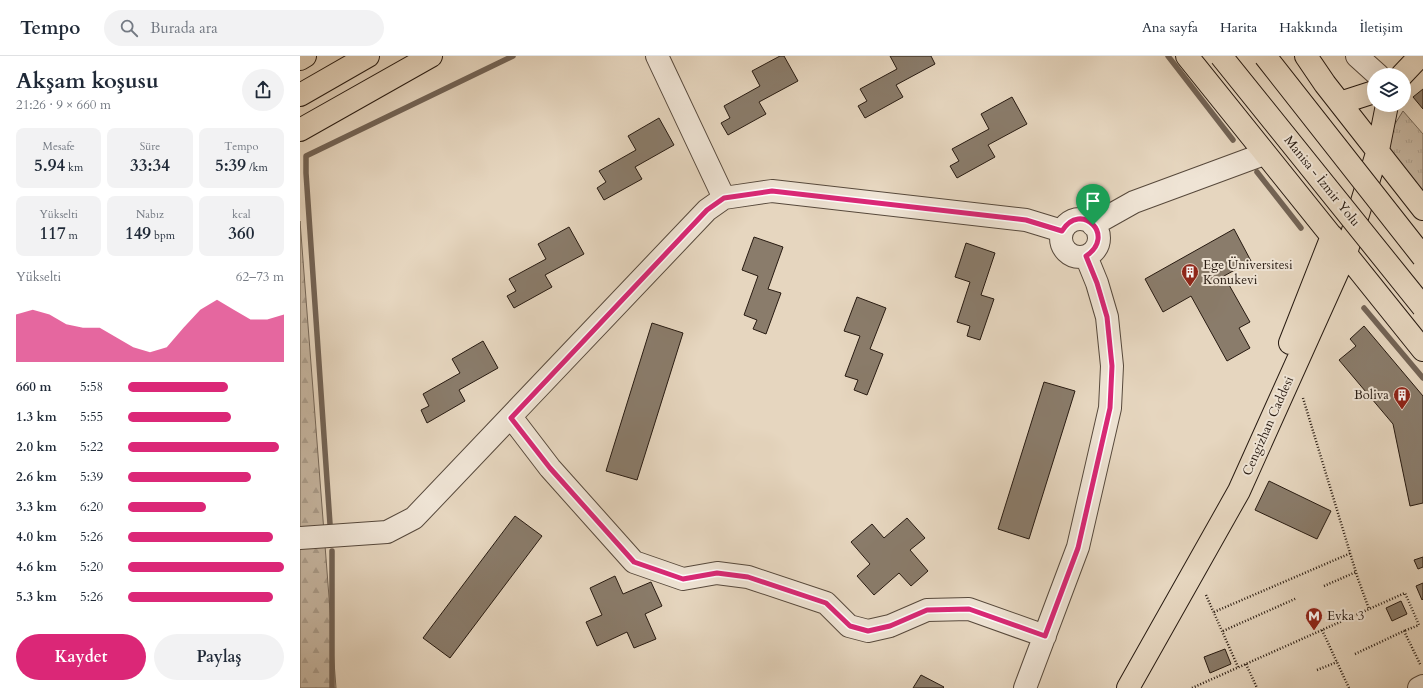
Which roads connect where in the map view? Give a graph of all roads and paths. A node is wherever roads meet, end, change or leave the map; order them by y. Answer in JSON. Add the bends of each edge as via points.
{"nodes":[{"id":1,"x":305,"y":56,"type":"edge"},
{"id":2,"x":368,"y":56,"type":"edge"},
{"id":3,"x":431,"y":56,"type":"edge"},
{"id":4,"x":657,"y":56,"type":"edge"},
{"id":5,"x":1186,"y":56,"type":"edge"},
{"id":6,"x":1221,"y":56,"type":"edge"},
{"id":7,"x":1265,"y":56,"type":"edge"},
{"id":8,"x":1306,"y":56,"type":"edge"},
{"id":9,"x":1357,"y":56,"type":"edge"},
{"id":10,"x":1420,"y":56,"type":"edge"},
{"id":11,"x":300,"y":59,"type":"edge"},
{"id":12,"x":1370,"y":68,"type":"edge"},
{"id":13,"x":1409,"y":68,"type":"edge"},
{"id":14,"x":1367,"y":94,"type":"edge"},
{"id":15,"x":300,"y":96,"type":"edge"},
{"id":16,"x":1340,"y":103,"type":"junction"},
{"id":17,"x":1386,"y":112,"type":"edge"},
{"id":18,"x":300,"y":130,"type":"edge"},
{"id":19,"x":1378,"y":150,"type":"junction"},
{"id":20,"x":1264,"y":154,"type":"junction"},
{"id":21,"x":724,"y":198,"type":"junction"},
{"id":22,"x":1423,"y":209,"type":"edge"},
{"id":23,"x":1093,"y":225,"type":"junction"},
{"id":24,"x":1062,"y":231,"type":"junction"},
{"id":25,"x":1332,"y":236,"type":"junction"},
{"id":26,"x":1346,"y":253,"type":"junction"},
{"id":27,"x":1086,"y":256,"type":"junction"},
{"id":28,"x":1423,"y":257,"type":"edge"},
{"id":29,"x":1423,"y":307,"type":"edge"},
{"id":30,"x":1423,"y":350,"type":"edge"},
{"id":31,"x":1294,"y":369,"type":"junction"},
{"id":32,"x":511,"y":418,"type":"junction"},
{"id":33,"x":300,"y":538,"type":"edge"},
{"id":34,"x":1351,"y":553,"type":"junction"},
{"id":35,"x":1356,"y":572,"type":"junction"},
{"id":36,"x":1324,"y":586,"type":"dead end"},
{"id":37,"x":1206,"y":595,"type":"dead end"},
{"id":38,"x":1296,"y":598,"type":"dead end"},
{"id":39,"x":1369,"y":609,"type":"junction"},
{"id":40,"x":1214,"y":612,"type":"junction"},
{"id":41,"x":1322,"y":630,"type":"junction"},
{"id":42,"x":1223,"y":631,"type":"junction"},
{"id":43,"x":1404,"y":631,"type":"junction"},
{"id":44,"x":1045,"y":636,"type":"junction"},
{"id":45,"x":1355,"y":654,"type":"dead end"},
{"id":46,"x":1337,"y":662,"type":"junction"},
{"id":47,"x":1246,"y":664,"type":"junction"},
{"id":48,"x":1238,"y":667,"type":"junction"},
{"id":49,"x":1317,"y":670,"type":"dead end"},
{"id":50,"x":1423,"y":670,"type":"edge"},
{"id":51,"x":1423,"y":686,"type":"edge"},
{"id":52,"x":1025,"y":688,"type":"edge"},
{"id":53,"x":1113,"y":688,"type":"edge"},
{"id":54,"x":1128,"y":688,"type":"edge"},
{"id":55,"x":1192,"y":688,"type":"edge"},
{"id":56,"x":1257,"y":688,"type":"edge"},
{"id":57,"x":1349,"y":688,"type":"edge"},
{"id":58,"x":1419,"y":688,"type":"edge"}],
"edges":[{"from":1,"to":11,"type":"main road"},
{"from":2,"to":15,"type":"main road"},
{"from":3,"to":18,"type":"main road"},
{"from":4,"to":21,"type":"street"},
{"from":5,"to":20,"type":"main road"},
{"from":6,"to":29,"type":"main road","name":"Manisa - İzmir Yolu","bridge":true},
{"from":7,"to":28,"type":"main road","bridge":true},
{"from":8,"to":16,"type":"main road"},
{"from":9,"to":12,"type":"street"},
{"from":10,"to":13,"type":"main road"},
{"from":14,"to":16,"type":"main road"},
{"from":16,"to":19,"type":"main road"},
{"from":17,"to":19,"type":"main road","name":"Cengizhan Caddesi"},
{"from":19,"to":22,"type":"main road"},
{"from":19,"to":26,"type":"main road","name":"Cengizhan Caddesi"},
{"from":20,"to":23,"type":"street","via":[[1134,202]]},
{"from":20,"to":25,"type":"main road"},
{"from":21,"to":24,"type":"street","via":[[772,191],[1026,220]]},
{"from":21,"to":32,"type":"street","via":[[707,210]]},
{"from":23,"to":24,"type":"street","via":[[1088,221],[1076,219]]},
{"from":23,"to":27,"type":"street","via":[[1097,230],[1098,242],[1096,248]]},
{"from":24,"to":27,"type":"street","via":[[1064,249],[1069,254]]},
{"from":25,"to":26,"type":"main road"},
{"from":25,"to":53,"type":"main road","name":"Cengizhan Caddesi","via":[[1281,366],[1222,494]]},
{"from":26,"to":30,"type":"main road"},
{"from":26,"to":31,"type":"main road","name":"Cengizhan Caddesi"},
{"from":27,"to":44,"type":"street","via":[[1107,317],[1112,366],[1110,408],[1078,548]]},
{"from":31,"to":34,"type":"path"},
{"from":31,"to":54,"type":"main road","name":"Cengizhan Caddesi","via":[[1239,491]]},
{"from":32,"to":33,"type":"street","via":[[414,518],[387,532]]},
{"from":32,"to":44,"type":"street","via":[[550,468],[634,562],[683,579],[717,573],[748,577],[826,603],[850,626],[868,631],[890,626],[927,610],[969,609]]},
{"from":34,"to":35,"type":"path"},
{"from":34,"to":40,"type":"path"},
{"from":35,"to":36,"type":"path"},
{"from":35,"to":39,"type":"path"},
{"from":37,"to":40,"type":"path"},
{"from":38,"to":42,"type":"path"},
{"from":39,"to":41,"type":"path"},
{"from":39,"to":43,"type":"path","via":[[1405,593],[1419,625]]},
{"from":40,"to":42,"type":"path"},
{"from":41,"to":46,"type":"path"},
{"from":41,"to":47,"type":"path"},
{"from":42,"to":48,"type":"path"},
{"from":43,"to":45,"type":"path"},
{"from":43,"to":50,"type":"path"},
{"from":44,"to":52,"type":"street"},
{"from":46,"to":49,"type":"path"},
{"from":46,"to":57,"type":"path"},
{"from":47,"to":48,"type":"path"},
{"from":47,"to":56,"type":"path"},
{"from":48,"to":55,"type":"path"},
{"from":51,"to":58,"type":"street"}]}
